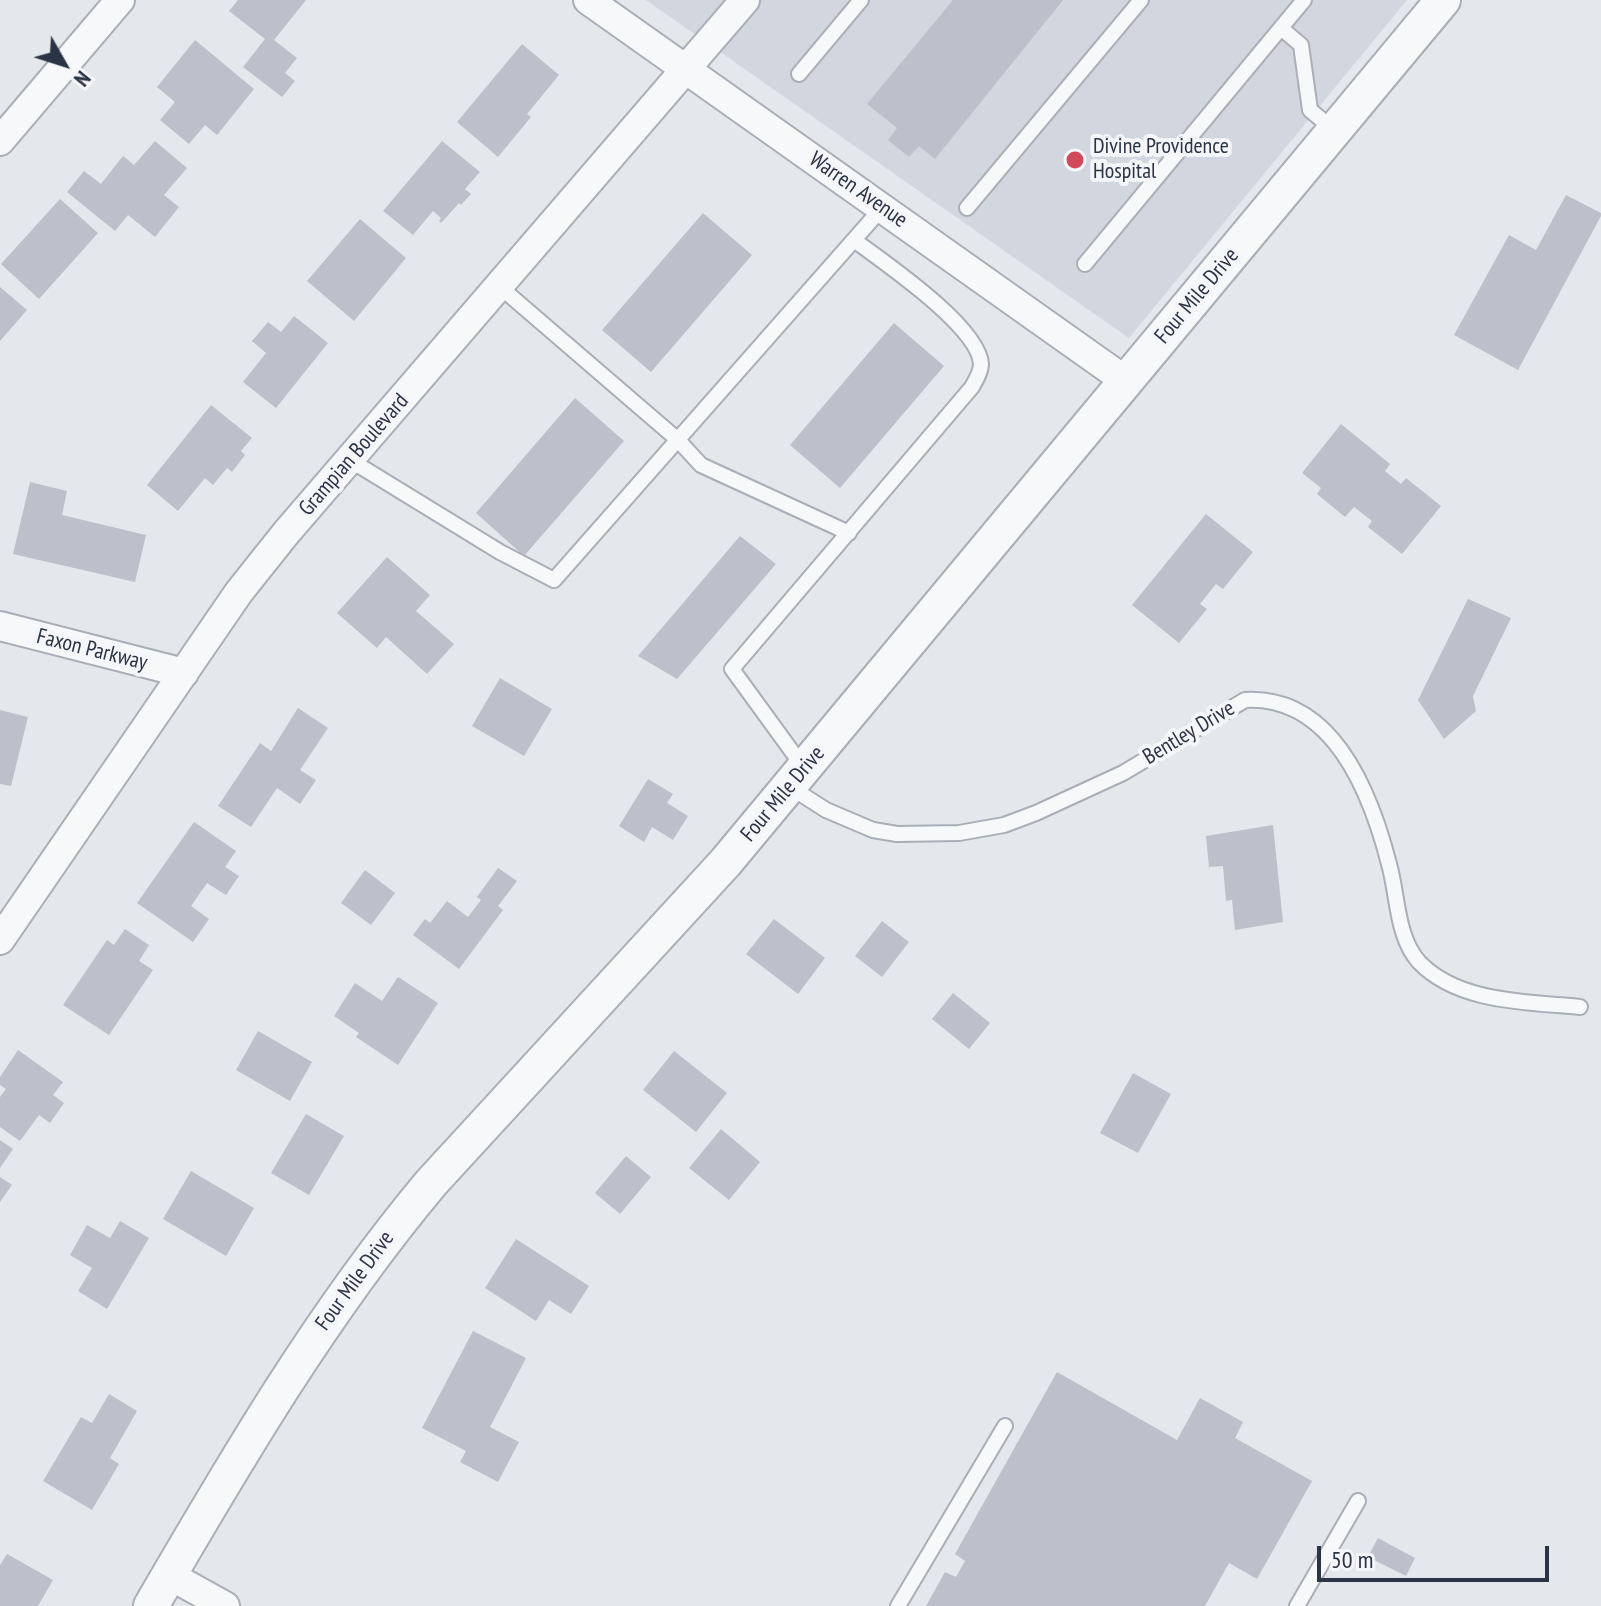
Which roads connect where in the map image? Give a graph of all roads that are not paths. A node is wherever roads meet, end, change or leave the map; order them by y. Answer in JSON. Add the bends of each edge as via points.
{"nodes":[{"id":1,"x":120,"y":0,"type":"edge"},
{"id":2,"x":588,"y":0,"type":"edge"},
{"id":3,"x":745,"y":0,"type":"edge"},
{"id":4,"x":861,"y":0,"type":"edge"},
{"id":5,"x":1141,"y":0,"type":"edge"},
{"id":6,"x":1304,"y":0,"type":"edge"},
{"id":7,"x":1443,"y":0,"type":"edge"},
{"id":8,"x":1281,"y":28,"type":"junction"},
{"id":9,"x":687,"y":69,"type":"junction"},
{"id":10,"x":799,"y":74,"type":"dead end"},
{"id":11,"x":1335,"y":130,"type":"junction"},
{"id":12,"x":0,"y":141,"type":"edge"},
{"id":13,"x":882,"y":208,"type":"junction"},
{"id":14,"x":967,"y":208,"type":"dead end"},
{"id":15,"x":854,"y":240,"type":"junction"},
{"id":16,"x":1085,"y":264,"type":"dead end"},
{"id":17,"x":499,"y":286,"type":"junction"},
{"id":18,"x":1126,"y":381,"type":"junction"},
{"id":19,"x":678,"y":440,"type":"junction"},
{"id":20,"x":350,"y":460,"type":"junction"},
{"id":21,"x":849,"y":533,"type":"junction"},
{"id":22,"x":0,"y":626,"type":"edge"},
{"id":23,"x":184,"y":673,"type":"junction"},
{"id":24,"x":797,"y":778,"type":"junction"},
{"id":25,"x":0,"y":940,"type":"edge"},
{"id":26,"x":1580,"y":1007,"type":"dead end"},
{"id":27,"x":1005,"y":1426,"type":"dead end"},
{"id":28,"x":1358,"y":1501,"type":"dead end"},
{"id":29,"x":169,"y":1575,"type":"junction"},
{"id":30,"x":151,"y":1606,"type":"edge"},
{"id":31,"x":225,"y":1606,"type":"edge"},
{"id":32,"x":898,"y":1606,"type":"edge"},
{"id":33,"x":1297,"y":1606,"type":"edge"}],
"edges":[{"from":1,"to":12,"type":"street"},
{"from":2,"to":9,"type":"street","name":"Warren Avenue"},
{"from":3,"to":9,"type":"street","name":"Grampian Boulevard"},
{"from":4,"to":10,"type":"lane"},
{"from":5,"to":14,"type":"lane"},
{"from":6,"to":8,"type":"lane"},
{"from":7,"to":11,"type":"street","name":"Four Mile Drive"},
{"from":8,"to":11,"type":"lane","via":[[1301,45],[1310,110]]},
{"from":8,"to":16,"type":"lane"},
{"from":9,"to":13,"type":"street","name":"Warren Avenue"},
{"from":9,"to":17,"type":"street","name":"Grampian Boulevard"},
{"from":11,"to":18,"type":"street","name":"Four Mile Drive"},
{"from":13,"to":15,"type":"lane"},
{"from":13,"to":18,"type":"street","name":"Warren Avenue"},
{"from":15,"to":19,"type":"lane"},
{"from":15,"to":21,"type":"lane","via":[[968,334],[982,367],[972,387]]},
{"from":17,"to":19,"type":"lane"},
{"from":17,"to":20,"type":"street","name":"Grampian Boulevard"},
{"from":18,"to":24,"type":"street","name":"Four Mile Drive"},
{"from":19,"to":20,"type":"lane","via":[[554,580]]},
{"from":19,"to":21,"type":"lane","via":[[701,465]]},
{"from":20,"to":23,"type":"street","name":"Grampian Boulevard","via":[[239,592]]},
{"from":21,"to":24,"type":"lane","via":[[732,669]]},
{"from":22,"to":23,"type":"street","name":"Faxon Parkway"},
{"from":23,"to":25,"type":"street","name":"Grampian Boulevard"},
{"from":24,"to":26,"type":"lane","name":"Bentley Drive","via":[[826,810],[873,830],[959,833],[1004,825],[1123,773],[1245,700],[1294,708],[1338,747],[1359,777],[1390,865],[1405,940],[1420,962],[1453,986],[1502,999]]},
{"from":24,"to":29,"type":"street","name":"Four Mile Drive","via":[[387,1236],[321,1327]]},
{"from":27,"to":32,"type":"lane"},
{"from":28,"to":33,"type":"lane"},
{"from":29,"to":30,"type":"street","name":"Four Mile Drive"},
{"from":29,"to":31,"type":"street"}]}
